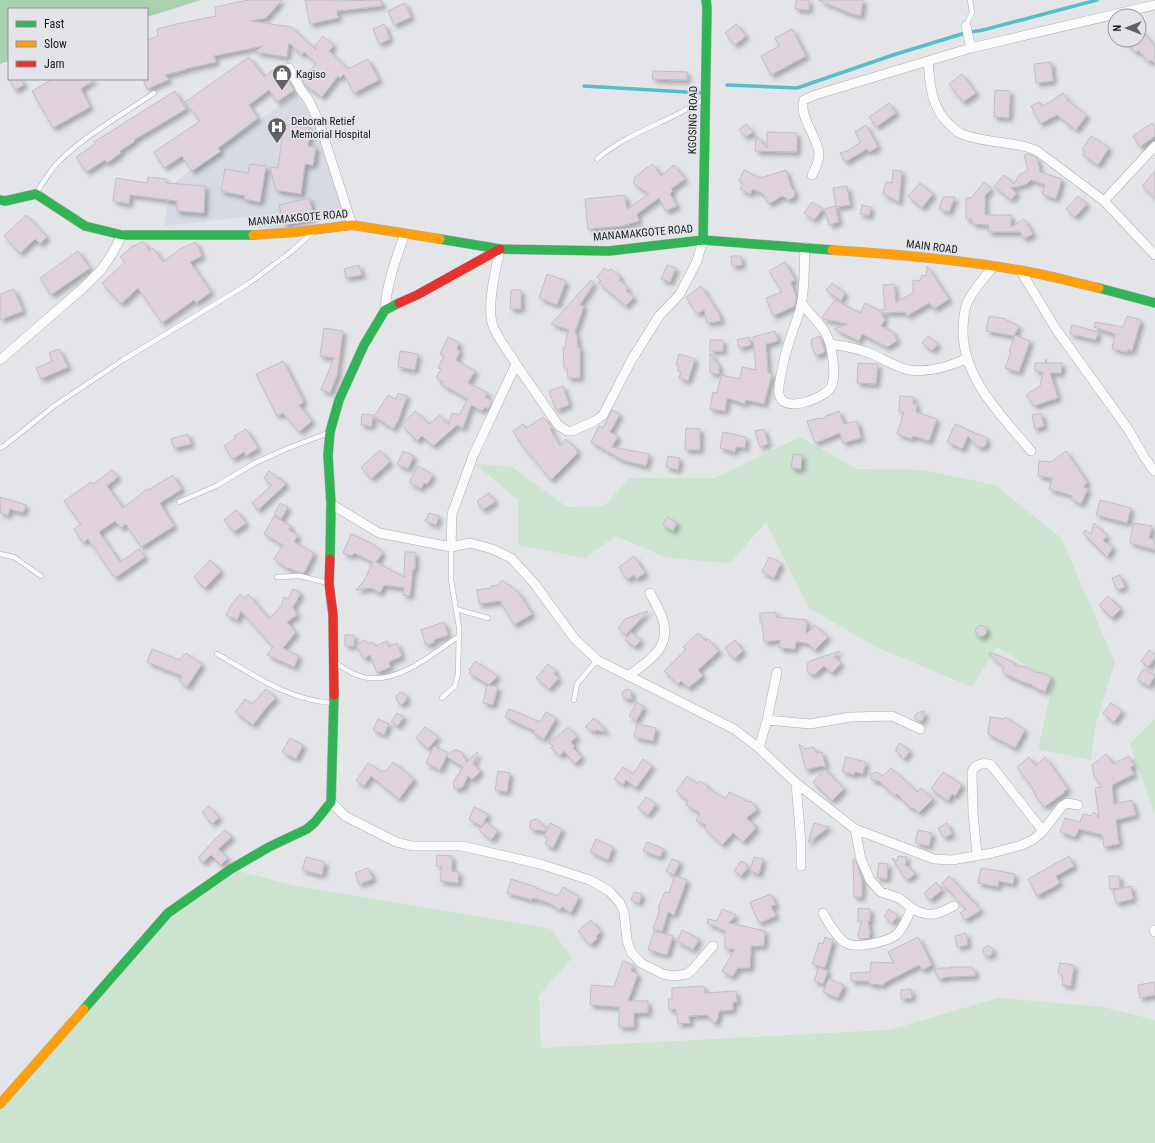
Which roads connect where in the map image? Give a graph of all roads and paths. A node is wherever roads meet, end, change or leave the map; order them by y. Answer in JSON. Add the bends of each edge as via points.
{"nodes":[{"id":1,"x":706,"y":0,"type":"edge"},
{"id":2,"x":970,"y":0,"type":"edge"},
{"id":3,"x":1155,"y":5,"type":"edge"},
{"id":4,"x":966,"y":26,"type":"joint"},
{"id":5,"x":970,"y":45,"type":"junction"},
{"id":6,"x":928,"y":61,"type":"junction"},
{"id":7,"x":289,"y":68,"type":"dead end"},
{"id":8,"x":154,"y":93,"type":"dead end"},
{"id":9,"x":705,"y":98,"type":"junction"},
{"id":10,"x":1155,"y":146,"type":"edge"},
{"id":11,"x":597,"y":159,"type":"dead end"},
{"id":12,"x":812,"y":175,"type":"dead end"},
{"id":13,"x":36,"y":194,"type":"junction"},
{"id":14,"x":0,"y":200,"type":"edge"},
{"id":15,"x":1104,"y":201,"type":"junction"},
{"id":16,"x":352,"y":225,"type":"junction"},
{"id":17,"x":317,"y":228,"type":"junction"},
{"id":18,"x":405,"y":233,"type":"junction"},
{"id":19,"x":122,"y":235,"type":"junction"},
{"id":20,"x":703,"y":240,"type":"junction"},
{"id":21,"x":805,"y":247,"type":"junction"},
{"id":22,"x":500,"y":249,"type":"junction"},
{"id":23,"x":1155,"y":255,"type":"edge"},
{"id":24,"x":994,"y":266,"type":"junction"},
{"id":25,"x":1020,"y":270,"type":"junction"},
{"id":26,"x":802,"y":303,"type":"junction"},
{"id":27,"x":1155,"y":303,"type":"edge"},
{"id":28,"x":385,"y":310,"type":"junction"},
{"id":29,"x":830,"y":344,"type":"junction"},
{"id":30,"x":0,"y":360,"type":"edge"},
{"id":31,"x":966,"y":360,"type":"junction"},
{"id":32,"x":516,"y":364,"type":"junction"},
{"id":33,"x":330,"y":432,"type":"junction"},
{"id":34,"x":0,"y":448,"type":"edge"},
{"id":35,"x":1031,"y":451,"type":"dead end"},
{"id":36,"x":1155,"y":471,"type":"edge"},
{"id":37,"x":179,"y":502,"type":"dead end"},
{"id":38,"x":331,"y":504,"type":"junction"},
{"id":39,"x":450,"y":547,"type":"junction"},
{"id":40,"x":0,"y":554,"type":"edge"},
{"id":41,"x":41,"y":576,"type":"dead end"},
{"id":42,"x":277,"y":577,"type":"dead end"},
{"id":43,"x":329,"y":583,"type":"junction"},
{"id":44,"x":650,"y":593,"type":"dead end"},
{"id":45,"x":456,"y":609,"type":"junction"},
{"id":46,"x":488,"y":618,"type":"dead end"},
{"id":47,"x":459,"y":636,"type":"junction"},
{"id":48,"x":217,"y":654,"type":"dead end"},
{"id":49,"x":597,"y":660,"type":"junction"},
{"id":50,"x":334,"y":662,"type":"junction"},
{"id":51,"x":777,"y":672,"type":"dead end"},
{"id":52,"x":628,"y":676,"type":"junction"},
{"id":53,"x":442,"y":698,"type":"dead end"},
{"id":54,"x":574,"y":700,"type":"dead end"},
{"id":55,"x":334,"y":703,"type":"junction"},
{"id":56,"x":768,"y":720,"type":"junction"},
{"id":57,"x":920,"y":729,"type":"dead end"},
{"id":58,"x":759,"y":748,"type":"junction"},
{"id":59,"x":796,"y":783,"type":"junction"},
{"id":60,"x":331,"y":802,"type":"junction"},
{"id":61,"x":1078,"y":805,"type":"dead end"},
{"id":62,"x":855,"y":829,"type":"junction"},
{"id":63,"x":1043,"y":831,"type":"junction"},
{"id":64,"x":977,"y":855,"type":"junction"},
{"id":65,"x":801,"y":866,"type":"dead end"},
{"id":66,"x":954,"y":906,"type":"dead end"},
{"id":67,"x":912,"y":908,"type":"junction"},
{"id":68,"x":823,"y":913,"type":"dead end"},
{"id":69,"x":713,"y":946,"type":"dead end"},
{"id":70,"x":0,"y":1104,"type":"edge"}],
"edges":[{"from":1,"to":9,"type":"street","name":"KGOSING ROAD"},
{"from":2,"to":4,"type":"lane","via":[[972,12]]},
{"from":3,"to":5,"type":"street"},
{"from":4,"to":5,"type":"street"},
{"from":5,"to":6,"type":"street"},
{"from":6,"to":12,"type":"street","via":[[804,100],[803,112],[819,153]]},
{"from":6,"to":15,"type":"street","via":[[932,98],[938,111],[959,133],[1030,148]]},
{"from":7,"to":16,"type":"street","via":[[319,122]]},
{"from":8,"to":13,"type":"lane","via":[[68,153]]},
{"from":9,"to":11,"type":"lane","via":[[688,110],[609,148]]},
{"from":9,"to":20,"type":"street","name":"KGOSING ROAD"},
{"from":10,"to":15,"type":"street"},
{"from":13,"to":14,"type":"street"},
{"from":13,"to":19,"type":"street","name":"MANAMAKGOTE ROAD","via":[[85,226]]},
{"from":15,"to":23,"type":"street"},
{"from":16,"to":17,"type":"street","name":"MANAMAKGOTE ROAD"},
{"from":16,"to":18,"type":"street","name":"MANAMAKGOTE ROAD"},
{"from":17,"to":19,"type":"street","name":"MANAMAKGOTE ROAD","via":[[247,235]]},
{"from":17,"to":34,"type":"lane","via":[[292,251],[248,284],[123,360],[54,406]]},
{"from":18,"to":22,"type":"street","name":"MANAMAKGOTE ROAD"},
{"from":18,"to":28,"type":"street","via":[[386,291]]},
{"from":19,"to":30,"type":"street","via":[[102,270]]},
{"from":20,"to":21,"type":"street","name":"MAIN ROAD"},
{"from":20,"to":22,"type":"street","name":"MANAMAKGOTE ROAD","via":[[609,251]]},
{"from":20,"to":32,"type":"street","via":[[697,260],[680,294],[659,316],[631,361],[603,415],[595,421],[572,431],[562,429]]},
{"from":21,"to":24,"type":"street","name":"MAIN ROAD"},
{"from":21,"to":26,"type":"street"},
{"from":22,"to":28,"type":"street","via":[[418,295]]},
{"from":22,"to":32,"type":"street","via":[[494,276],[491,315],[495,330]]},
{"from":24,"to":25,"type":"street","name":"MAIN ROAD"},
{"from":24,"to":31,"type":"street","via":[[967,303],[963,322]]},
{"from":25,"to":27,"type":"street","name":"MAIN ROAD"},
{"from":25,"to":36,"type":"street","via":[[1056,329]]},
{"from":26,"to":29,"type":"street","via":[[823,329]]},
{"from":26,"to":29,"type":"street","via":[[782,369],[778,391],[784,402],[803,403],[821,396],[831,388],[834,374]]},
{"from":28,"to":33,"type":"street","via":[[364,346],[339,400]]},
{"from":29,"to":31,"type":"street","via":[[871,354],[908,370],[929,371]]},
{"from":31,"to":35,"type":"street","via":[[972,375],[986,395]]},
{"from":32,"to":39,"type":"street","via":[[473,456],[452,514]]},
{"from":33,"to":37,"type":"lane","via":[[255,463],[216,486]]},
{"from":33,"to":38,"type":"street","via":[[328,455]]},
{"from":38,"to":39,"type":"street","via":[[379,532]]},
{"from":38,"to":43,"type":"street"},
{"from":39,"to":45,"type":"lane","via":[[451,580]]},
{"from":39,"to":49,"type":"street","via":[[470,543],[511,558],[534,583],[574,638]]},
{"from":40,"to":41,"type":"lane","via":[[14,558]]},
{"from":42,"to":43,"type":"lane","via":[[300,576]]},
{"from":43,"to":50,"type":"street"},
{"from":44,"to":52,"type":"street","via":[[662,617],[664,639],[652,659]]},
{"from":45,"to":46,"type":"lane"},
{"from":45,"to":47,"type":"lane"},
{"from":47,"to":50,"type":"lane","via":[[401,673],[380,678],[356,675]]},
{"from":47,"to":53,"type":"lane","via":[[458,674],[455,686]]},
{"from":48,"to":55,"type":"lane","via":[[297,697]]},
{"from":49,"to":52,"type":"street"},
{"from":49,"to":54,"type":"lane","via":[[577,684]]},
{"from":50,"to":55,"type":"street"},
{"from":51,"to":56,"type":"street"},
{"from":52,"to":58,"type":"street","via":[[734,729]]},
{"from":55,"to":60,"type":"street"},
{"from":56,"to":57,"type":"street","via":[[810,724],[850,717],[892,716]]},
{"from":56,"to":58,"type":"street"},
{"from":58,"to":59,"type":"street"},
{"from":59,"to":62,"type":"street"},
{"from":59,"to":65,"type":"street"},
{"from":60,"to":69,"type":"street","via":[[345,816],[396,842],[412,846],[462,846],[540,864],[590,880],[609,891],[620,903],[631,952],[641,963],[663,974],[687,974]]},
{"from":60,"to":70,"type":"street","via":[[307,829],[231,869],[168,913]]},
{"from":61,"to":63,"type":"street","via":[[1067,803],[1062,806]]},
{"from":62,"to":64,"type":"street","via":[[934,859],[952,860]]},
{"from":62,"to":67,"type":"street","via":[[861,859],[870,880],[881,892],[899,898]]},
{"from":63,"to":64,"type":"street","via":[[1022,845]]},
{"from":63,"to":64,"type":"street","via":[[992,765],[987,763],[978,766],[972,772]]},
{"from":66,"to":67,"type":"street","via":[[938,914],[928,915],[920,914]]},
{"from":67,"to":68,"type":"street","via":[[897,934],[886,941],[854,946],[846,944],[839,937]]}]}
